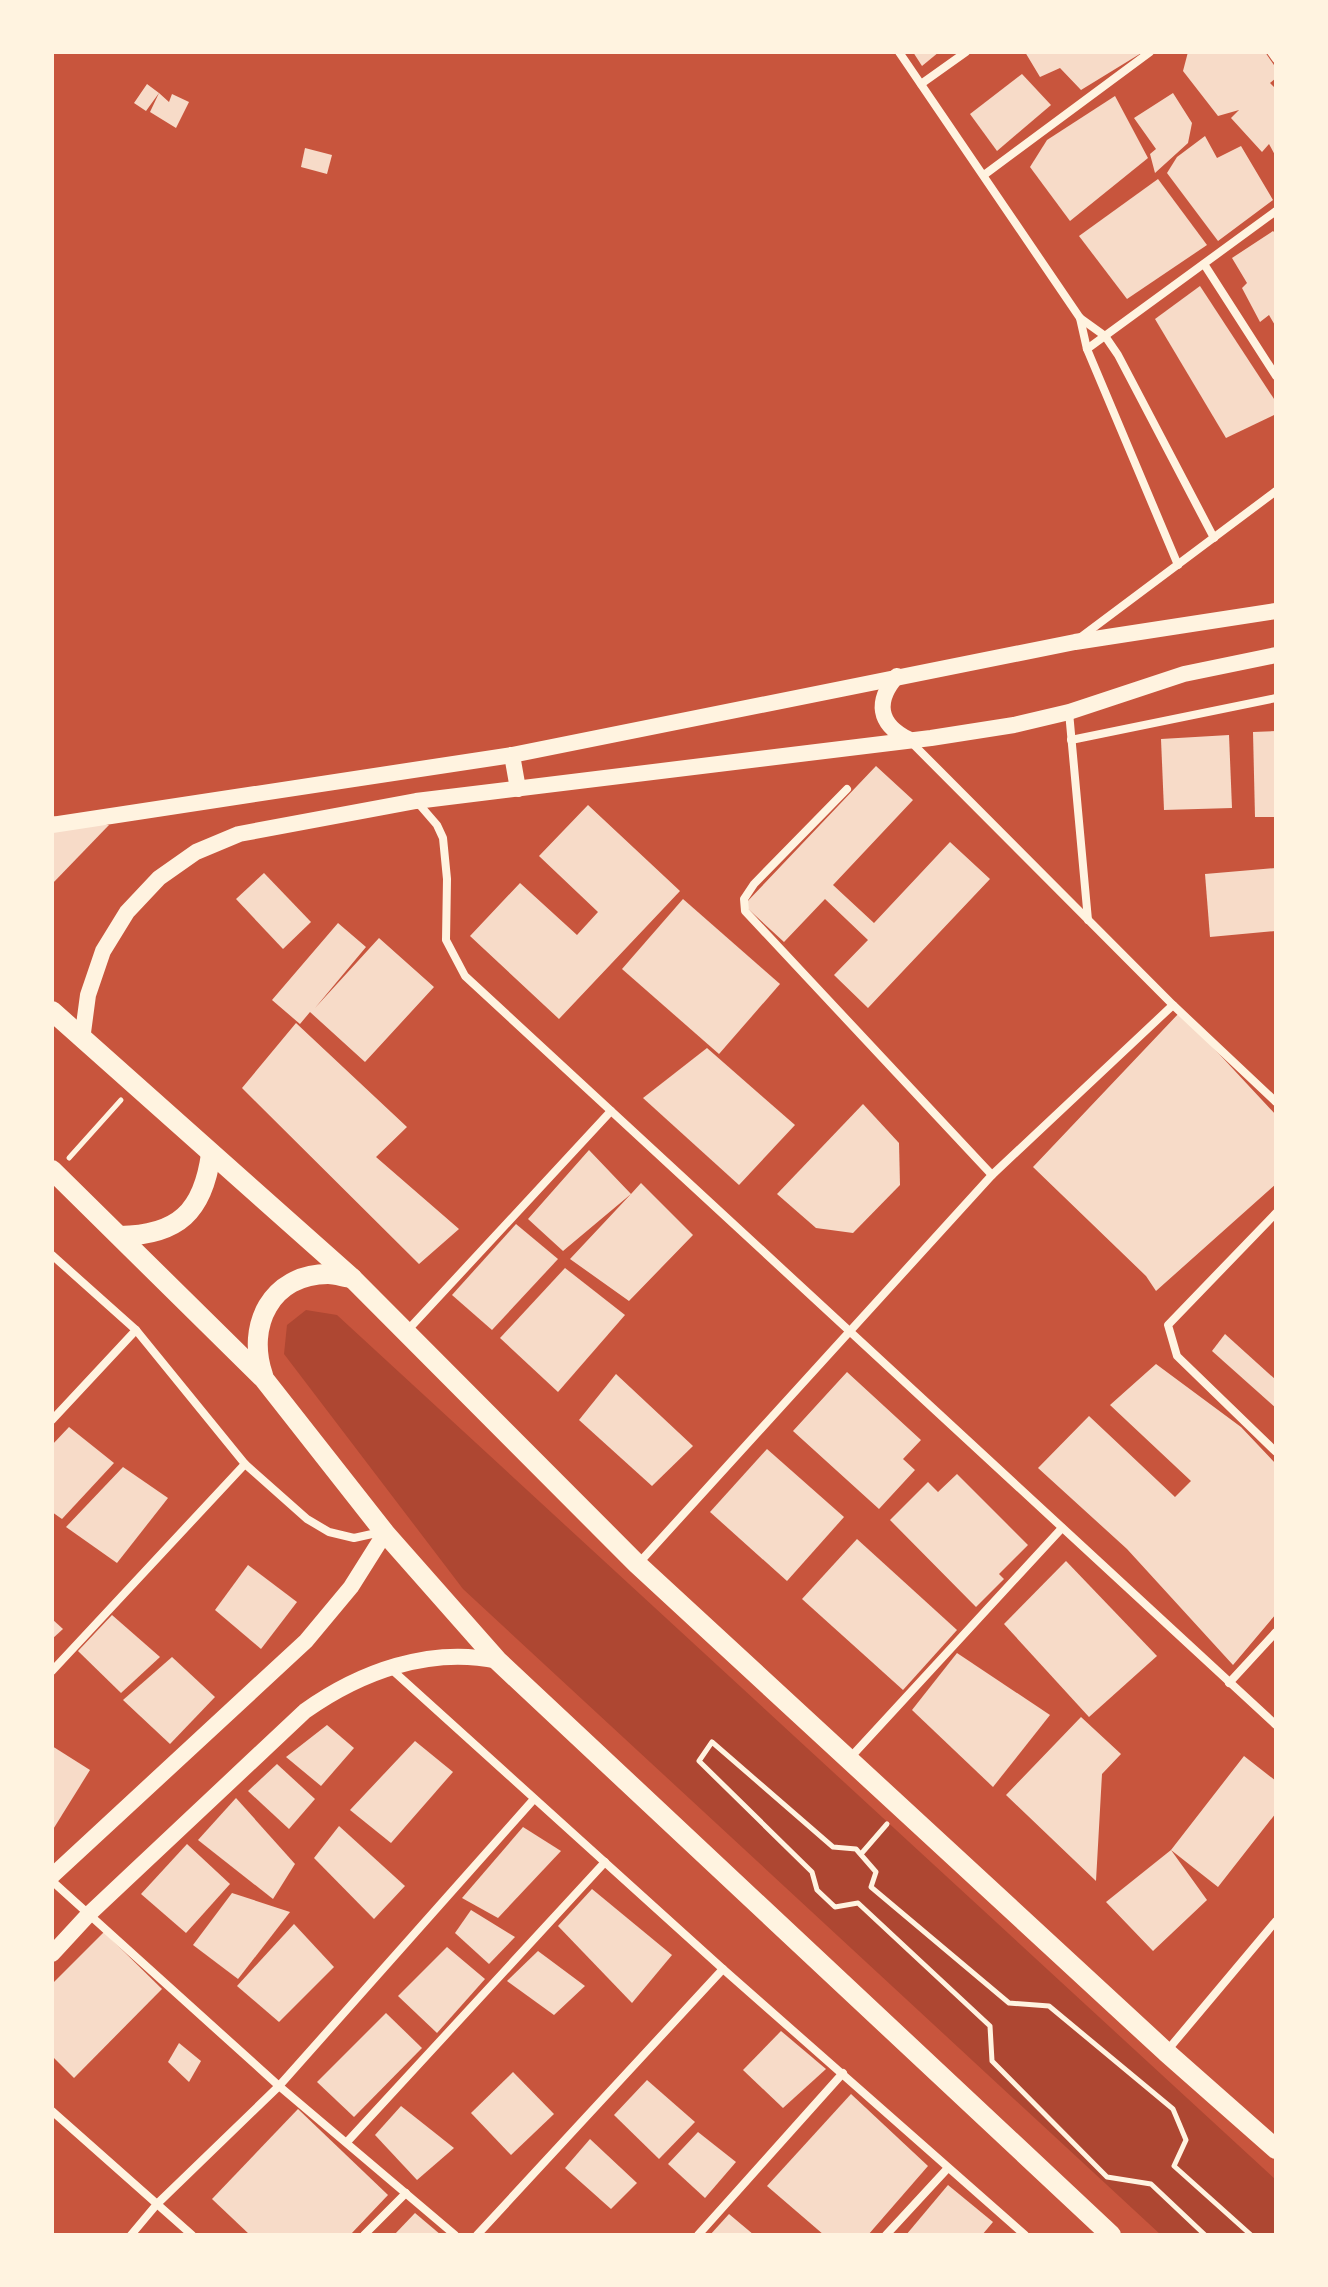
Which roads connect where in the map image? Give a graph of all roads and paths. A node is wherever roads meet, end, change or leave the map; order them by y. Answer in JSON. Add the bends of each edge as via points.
{"nodes":[{"id":1,"x":899,"y":52,"type":"edge"},
{"id":2,"x":966,"y":52,"type":"edge"},
{"id":3,"x":1150,"y":52,"type":"edge"},
{"id":4,"x":1271,"y":52,"type":"edge"},
{"id":5,"x":1276,"y":59,"type":"edge"},
{"id":6,"x":921,"y":84,"type":"junction"},
{"id":7,"x":984,"y":175,"type":"junction"},
{"id":8,"x":1276,"y":211,"type":"edge"},
{"id":9,"x":1204,"y":264,"type":"junction"},
{"id":10,"x":1080,"y":318,"type":"junction"},
{"id":11,"x":1105,"y":336,"type":"junction"},
{"id":12,"x":1087,"y":349,"type":"junction"},
{"id":13,"x":1276,"y":376,"type":"edge"},
{"id":14,"x":1276,"y":491,"type":"edge"},
{"id":15,"x":1214,"y":538,"type":"junction"},
{"id":16,"x":1178,"y":565,"type":"junction"},
{"id":17,"x":1276,"y":611,"type":"edge"},
{"id":18,"x":1075,"y":642,"type":"junction"},
{"id":19,"x":1276,"y":655,"type":"edge"},
{"id":20,"x":897,"y":676,"type":"junction"},
{"id":21,"x":1276,"y":698,"type":"edge"},
{"id":22,"x":1069,"y":712,"type":"junction"},
{"id":23,"x":908,"y":739,"type":"junction"},
{"id":24,"x":1071,"y":740,"type":"junction"},
{"id":25,"x":512,"y":755,"type":"junction"},
{"id":26,"x":518,"y":789,"type":"junction"},
{"id":27,"x":847,"y":789,"type":"dead end"},
{"id":28,"x":416,"y":801,"type":"junction"},
{"id":29,"x":52,"y":825,"type":"edge"},
{"id":30,"x":1088,"y":921,"type":"junction"},
{"id":31,"x":1173,"y":1005,"type":"junction"},
{"id":32,"x":52,"y":1011,"type":"edge"},
{"id":33,"x":82,"y":1040,"type":"junction"},
{"id":34,"x":134,"y":1086,"type":"junction"},
{"id":35,"x":1276,"y":1102,"type":"edge"},
{"id":36,"x":611,"y":1111,"type":"junction"},
{"id":37,"x":211,"y":1154,"type":"junction"},
{"id":38,"x":54,"y":1172,"type":"edge"},
{"id":39,"x":992,"y":1175,"type":"junction"},
{"id":40,"x":1276,"y":1213,"type":"edge"},
{"id":41,"x":120,"y":1236,"type":"junction"},
{"id":42,"x":52,"y":1255,"type":"edge"},
{"id":43,"x":352,"y":1278,"type":"junction"},
{"id":44,"x":136,"y":1330,"type":"junction"},
{"id":45,"x":850,"y":1330,"type":"junction"},
{"id":46,"x":406,"y":1333,"type":"junction"},
{"id":47,"x":264,"y":1379,"type":"junction"},
{"id":48,"x":52,"y":1420,"type":"edge"},
{"id":49,"x":1276,"y":1452,"type":"edge"},
{"id":50,"x":245,"y":1464,"type":"junction"},
{"id":51,"x":1062,"y":1528,"type":"junction"},
{"id":52,"x":384,"y":1532,"type":"junction"},
{"id":53,"x":637,"y":1564,"type":"junction"},
{"id":54,"x":1276,"y":1632,"type":"edge"},
{"id":55,"x":498,"y":1661,"type":"junction"},
{"id":56,"x":390,"y":1668,"type":"junction"},
{"id":57,"x":52,"y":1671,"type":"edge"},
{"id":58,"x":1229,"y":1683,"type":"junction"},
{"id":59,"x":1276,"y":1725,"type":"edge"},
{"id":60,"x":848,"y":1759,"type":"junction"},
{"id":61,"x":534,"y":1799,"type":"junction"},
{"id":62,"x":901,"y":1808,"type":"junction"},
{"id":63,"x":861,"y":1854,"type":"junction"},
{"id":64,"x":605,"y":1862,"type":"junction"},
{"id":65,"x":52,"y":1879,"type":"edge"},
{"id":66,"x":88,"y":1915,"type":"junction"},
{"id":67,"x":1276,"y":1921,"type":"edge"},
{"id":68,"x":52,"y":1954,"type":"edge"},
{"id":69,"x":723,"y":1969,"type":"junction"},
{"id":70,"x":1166,"y":2052,"type":"junction"},
{"id":71,"x":843,"y":2073,"type":"junction"},
{"id":72,"x":279,"y":2086,"type":"junction"},
{"id":73,"x":52,"y":2111,"type":"edge"},
{"id":74,"x":347,"y":2142,"type":"junction"},
{"id":75,"x":1276,"y":2149,"type":"edge"},
{"id":76,"x":947,"y":2169,"type":"junction"},
{"id":77,"x":406,"y":2193,"type":"junction"},
{"id":78,"x":157,"y":2204,"type":"junction"},
{"id":79,"x":131,"y":2235,"type":"edge"},
{"id":80,"x":192,"y":2235,"type":"edge"},
{"id":81,"x":364,"y":2235,"type":"edge"},
{"id":82,"x":455,"y":2235,"type":"edge"},
{"id":83,"x":477,"y":2235,"type":"edge"},
{"id":84,"x":698,"y":2235,"type":"edge"},
{"id":85,"x":886,"y":2235,"type":"edge"},
{"id":86,"x":1025,"y":2235,"type":"edge"},
{"id":87,"x":1111,"y":2235,"type":"edge"},
{"id":88,"x":1205,"y":2235,"type":"edge"},
{"id":89,"x":1251,"y":2235,"type":"edge"}],
"edges":[{"from":1,"to":6,"type":"street"},
{"from":2,"to":6,"type":"street"},
{"from":3,"to":7,"type":"street"},
{"from":4,"to":5,"type":"street"},
{"from":6,"to":7,"type":"street"},
{"from":7,"to":10,"type":"street"},
{"from":8,"to":9,"type":"street"},
{"from":9,"to":11,"type":"street"},
{"from":9,"to":13,"type":"street"},
{"from":10,"to":11,"type":"street"},
{"from":10,"to":12,"type":"street"},
{"from":11,"to":12,"type":"street"},
{"from":11,"to":15,"type":"street"},
{"from":12,"to":16,"type":"street"},
{"from":14,"to":15,"type":"street"},
{"from":15,"to":16,"type":"street"},
{"from":16,"to":18,"type":"street"},
{"from":17,"to":18,"type":"main road"},
{"from":18,"to":20,"type":"main road"},
{"from":19,"to":22,"type":"main road","via":[[1184,674]]},
{"from":20,"to":23,"type":"main road","via":[[882,703],[894,732]]},
{"from":20,"to":25,"type":"main road"},
{"from":21,"to":24,"type":"street"},
{"from":22,"to":23,"type":"main road"},
{"from":22,"to":24,"type":"street"},
{"from":23,"to":26,"type":"main road"},
{"from":23,"to":30,"type":"street"},
{"from":24,"to":30,"type":"street"},
{"from":25,"to":26,"type":"main road"},
{"from":25,"to":29,"type":"main road"},
{"from":26,"to":28,"type":"main road"},
{"from":27,"to":39,"type":"street","via":[[754,884],[744,899],[745,911]]},
{"from":28,"to":33,"type":"main road","via":[[239,834],[196,852],[159,878],[127,912],[103,951],[88,995]]},
{"from":28,"to":36,"type":"street","via":[[443,838],[446,940],[465,976]]},
{"from":30,"to":31,"type":"street"},
{"from":31,"to":35,"type":"street"},
{"from":31,"to":39,"type":"street"},
{"from":32,"to":33,"type":"main road"},
{"from":33,"to":34,"type":"main road"},
{"from":34,"to":37,"type":"main road"},
{"from":34,"to":38,"type":"path"},
{"from":36,"to":45,"type":"street"},
{"from":36,"to":46,"type":"street"},
{"from":37,"to":41,"type":"main road","via":[[207,1181],[194,1206],[174,1225],[147,1236]]},
{"from":37,"to":43,"type":"main road"},
{"from":38,"to":41,"type":"main road"},
{"from":39,"to":45,"type":"street"},
{"from":40,"to":49,"type":"street","via":[[1168,1325],[1177,1356]]},
{"from":41,"to":47,"type":"main road"},
{"from":42,"to":44,"type":"street"},
{"from":43,"to":46,"type":"main road"},
{"from":43,"to":47,"type":"main road","via":[[303,1278],[266,1308],[256,1343]]},
{"from":44,"to":48,"type":"street"},
{"from":44,"to":50,"type":"street"},
{"from":45,"to":51,"type":"street"},
{"from":45,"to":53,"type":"street"},
{"from":46,"to":53,"type":"main road"},
{"from":47,"to":52,"type":"main road"},
{"from":50,"to":52,"type":"street","via":[[329,1532],[354,1538]]},
{"from":50,"to":57,"type":"street"},
{"from":51,"to":58,"type":"street"},
{"from":51,"to":60,"type":"street"},
{"from":52,"to":55,"type":"main road"},
{"from":52,"to":65,"type":"main road","via":[[351,1587],[306,1641]]},
{"from":53,"to":60,"type":"main road"},
{"from":54,"to":58,"type":"street"},
{"from":55,"to":56,"type":"main road","via":[[447,1657]]},
{"from":55,"to":87,"type":"main road"},
{"from":56,"to":61,"type":"street"},
{"from":56,"to":66,"type":"main road","via":[[330,1693],[305,1711]]},
{"from":58,"to":59,"type":"street"},
{"from":60,"to":62,"type":"main road"},
{"from":61,"to":64,"type":"street"},
{"from":61,"to":72,"type":"street"},
{"from":62,"to":63,"type":"path"},
{"from":62,"to":70,"type":"main road"},
{"from":63,"to":88,"type":"path","via":[[833,1847],[712,1742],[699,1761],[812,1872],[817,1890],[835,1907],[858,1903],[990,2026],[992,2061],[1107,2177],[1151,2184]]},
{"from":63,"to":89,"type":"path","via":[[876,1872],[871,1887],[1009,2003],[1049,2006],[1173,2109],[1186,2140],[1174,2166]]},
{"from":64,"to":69,"type":"street"},
{"from":64,"to":74,"type":"street"},
{"from":65,"to":66,"type":"street"},
{"from":66,"to":68,"type":"main road"},
{"from":66,"to":72,"type":"street"},
{"from":67,"to":70,"type":"street"},
{"from":69,"to":71,"type":"street"},
{"from":69,"to":83,"type":"street"},
{"from":70,"to":75,"type":"main road"},
{"from":71,"to":76,"type":"street"},
{"from":71,"to":84,"type":"street"},
{"from":72,"to":74,"type":"street"},
{"from":72,"to":78,"type":"street"},
{"from":73,"to":78,"type":"street"},
{"from":74,"to":77,"type":"street"},
{"from":76,"to":85,"type":"street"},
{"from":76,"to":86,"type":"street"},
{"from":77,"to":81,"type":"street"},
{"from":77,"to":82,"type":"street"},
{"from":78,"to":79,"type":"street"},
{"from":78,"to":80,"type":"street"}]}
